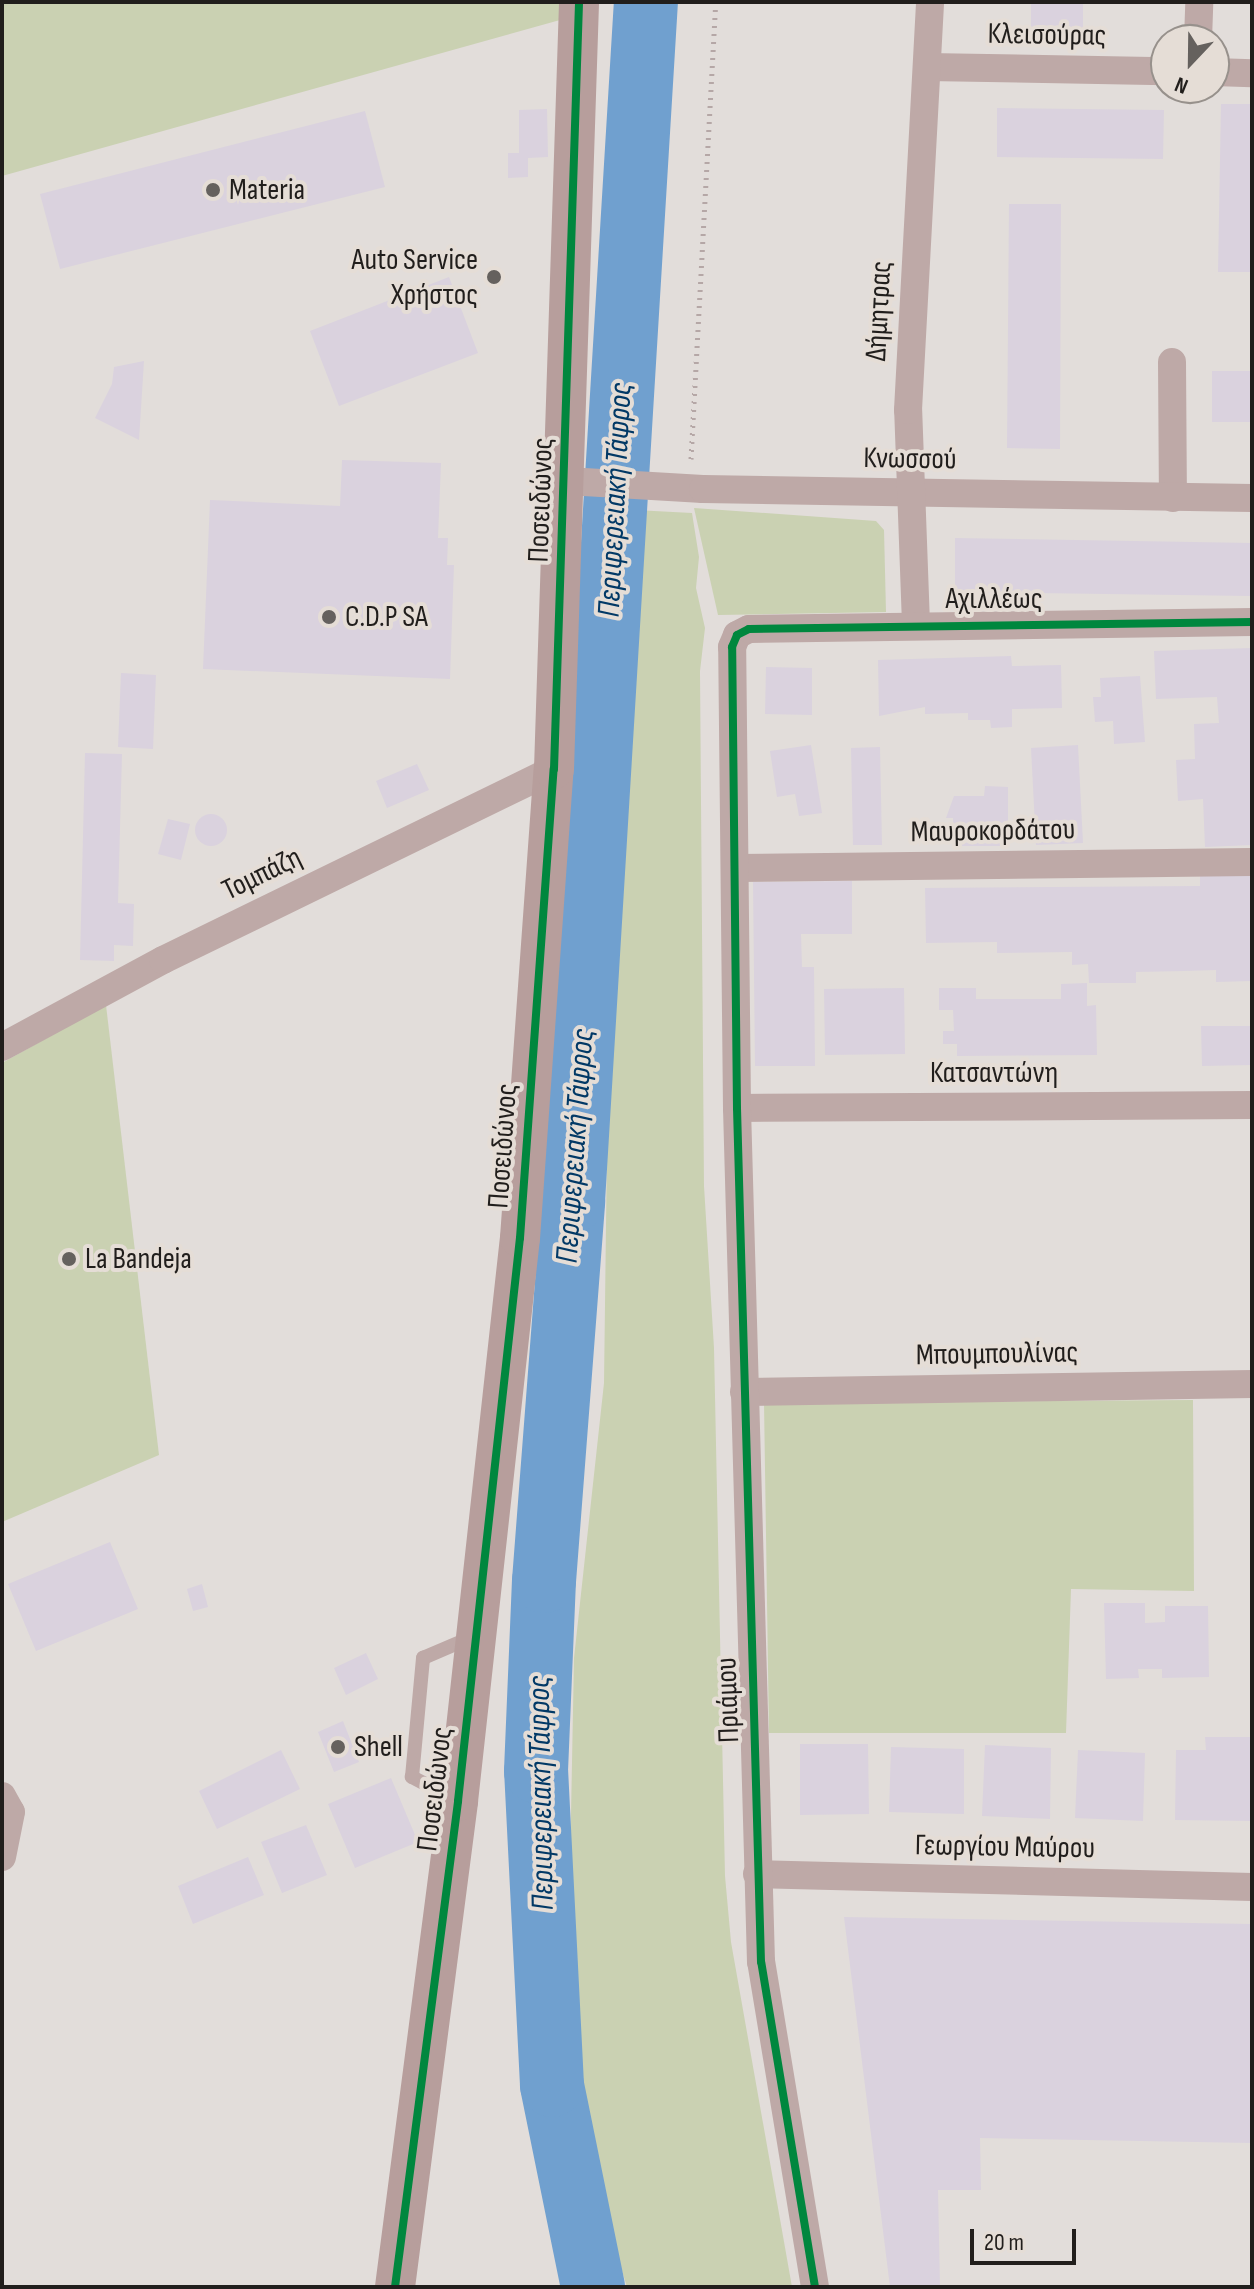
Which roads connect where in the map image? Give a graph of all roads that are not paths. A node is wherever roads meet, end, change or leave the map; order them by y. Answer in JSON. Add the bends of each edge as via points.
{"nodes":[{"id":1,"x":579,"y":2,"type":"edge"},
{"id":2,"x":930,"y":2,"type":"edge"},
{"id":3,"x":1199,"y":2,"type":"edge"},
{"id":4,"x":1198,"y":24,"type":"edge"},
{"id":5,"x":927,"y":67,"type":"junction"},
{"id":6,"x":1150,"y":71,"type":"edge"},
{"id":7,"x":1230,"y":72,"type":"edge"},
{"id":8,"x":1252,"y":73,"type":"edge"},
{"id":9,"x":1172,"y":362,"type":"dead end"},
{"id":10,"x":576,"y":481,"type":"junction"},
{"id":11,"x":910,"y":493,"type":"junction"},
{"id":12,"x":1173,"y":498,"type":"junction"},
{"id":13,"x":1252,"y":498,"type":"edge"},
{"id":14,"x":1252,"y":622,"type":"edge"},
{"id":15,"x":916,"y":624,"type":"junction"},
{"id":16,"x":737,"y":635,"type":"joint"},
{"id":17,"x":554,"y":769,"type":"junction"},
{"id":18,"x":1252,"y":862,"type":"edge"},
{"id":19,"x":735,"y":868,"type":"junction"},
{"id":20,"x":2,"y":1047,"type":"edge"},
{"id":21,"x":1252,"y":1105,"type":"edge"},
{"id":22,"x":737,"y":1108,"type":"junction"},
{"id":23,"x":1252,"y":1384,"type":"edge"},
{"id":24,"x":744,"y":1392,"type":"junction"},
{"id":25,"x":2,"y":1796,"type":"edge"},
{"id":26,"x":2,"y":1857,"type":"edge"},
{"id":27,"x":757,"y":1874,"type":"junction"},
{"id":28,"x":1252,"y":1887,"type":"edge"},
{"id":29,"x":395,"y":2287,"type":"edge"},
{"id":30,"x":815,"y":2287,"type":"edge"}],
"edges":[{"from":1,"to":10,"type":"street","name":"Ποσειδώνος"},
{"from":2,"to":5,"type":"street","name":"Δήμητρας"},
{"from":3,"to":4,"type":"street"},
{"from":5,"to":6,"type":"street","name":"Κλεισούρας"},
{"from":5,"to":11,"type":"street","name":"Δήμητρας","via":[[910,354]]},
{"from":7,"to":8,"type":"street"},
{"from":9,"to":12,"type":"street"},
{"from":10,"to":11,"type":"street","name":"Κνωσσού"},
{"from":10,"to":17,"type":"street","name":"Ποσειδώνος"},
{"from":11,"to":12,"type":"street","name":"Κνωσσού"},
{"from":11,"to":15,"type":"street","name":"Δήμητρας"},
{"from":12,"to":13,"type":"street","name":"Κνωσσού"},
{"from":14,"to":15,"type":"street","name":"Αχιλλέως"},
{"from":15,"to":16,"type":"street","name":"Αχιλλέως","via":[[749,629]]},
{"from":16,"to":19,"type":"street","name":"Πριάμου","via":[[732,647]]},
{"from":17,"to":20,"type":"street","name":"Τομπάζη","via":[[163,960]]},
{"from":17,"to":29,"type":"street","name":"Ποσειδώνος","via":[[520,1238],[458,1801]]},
{"from":18,"to":19,"type":"street","name":"Μαυροκορδάτου"},
{"from":19,"to":22,"type":"street","name":"Πριάμου"},
{"from":21,"to":22,"type":"street","name":"Κατσαντώνη"},
{"from":22,"to":24,"type":"street","name":"Πριάμου"},
{"from":23,"to":24,"type":"street","name":"Μπουμπουλίνας"},
{"from":24,"to":27,"type":"street","name":"Πριάμου"},
{"from":25,"to":26,"type":"street","via":[[11,1812]]},
{"from":27,"to":28,"type":"street","name":"Γεωργίου Μαύρου"},
{"from":27,"to":30,"type":"street","name":"Πριάμου","via":[[761,1962]]}]}
